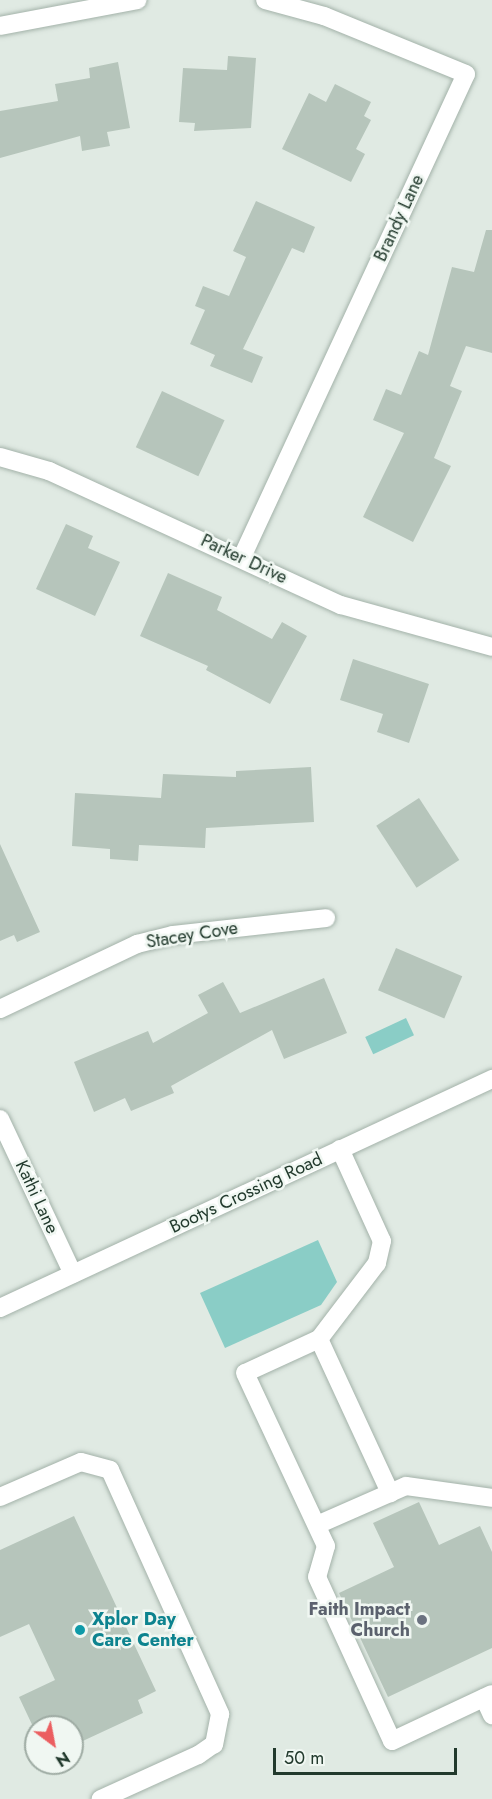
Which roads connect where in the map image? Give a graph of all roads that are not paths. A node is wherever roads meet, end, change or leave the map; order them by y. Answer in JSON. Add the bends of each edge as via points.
{"nodes":[{"id":1,"x":138,"y":0,"type":"edge"},
{"id":2,"x":265,"y":0,"type":"edge"},
{"id":3,"x":0,"y":26,"type":"edge"},
{"id":4,"x":0,"y":457,"type":"edge"},
{"id":5,"x":242,"y":557,"type":"junction"},
{"id":6,"x":492,"y":647,"type":"edge"},
{"id":7,"x":326,"y":918,"type":"dead end"},
{"id":8,"x":0,"y":1009,"type":"edge"},
{"id":9,"x":492,"y":1079,"type":"edge"},
{"id":10,"x":0,"y":1119,"type":"edge"},
{"id":11,"x":340,"y":1149,"type":"junction"},
{"id":12,"x":73,"y":1274,"type":"junction"},
{"id":13,"x":0,"y":1308,"type":"edge"},
{"id":14,"x":319,"y":1339,"type":"junction"},
{"id":15,"x":390,"y":1493,"type":"junction"},
{"id":16,"x":0,"y":1497,"type":"edge"},
{"id":17,"x":492,"y":1498,"type":"edge"},
{"id":18,"x":317,"y":1525,"type":"junction"},
{"id":19,"x":488,"y":1696,"type":"edge"},
{"id":20,"x":492,"y":1715,"type":"edge"},
{"id":21,"x":101,"y":1799,"type":"edge"}],
"edges":[{"from":1,"to":3,"type":"street"},
{"from":2,"to":5,"type":"street","name":"Brandy Lane","via":[[324,16],[466,74]]},
{"from":4,"to":5,"type":"street","name":"Parker Drive","via":[[49,471]]},
{"from":5,"to":6,"type":"street","name":"Parker Drive","via":[[341,605]]},
{"from":7,"to":8,"type":"street","name":"Stacey Cove","via":[[173,935],[137,944]]},
{"from":9,"to":11,"type":"street","name":"Bootys Crossing Road"},
{"from":10,"to":12,"type":"street","name":"Kathi Lane"},
{"from":11,"to":12,"type":"street","name":"Bootys Crossing Road"},
{"from":11,"to":14,"type":"street","via":[[382,1241],[377,1263]]},
{"from":12,"to":13,"type":"street","name":"Bootys Crossing Road"},
{"from":14,"to":15,"type":"street"},
{"from":14,"to":18,"type":"street","via":[[245,1373]]},
{"from":15,"to":17,"type":"street","via":[[406,1486]]},
{"from":15,"to":18,"type":"street"},
{"from":16,"to":21,"type":"street","via":[[81,1462],[110,1470],[220,1714],[214,1744]]},
{"from":18,"to":19,"type":"street","via":[[326,1546],[317,1577],[392,1741]]},
{"from":19,"to":20,"type":"street"}]}
